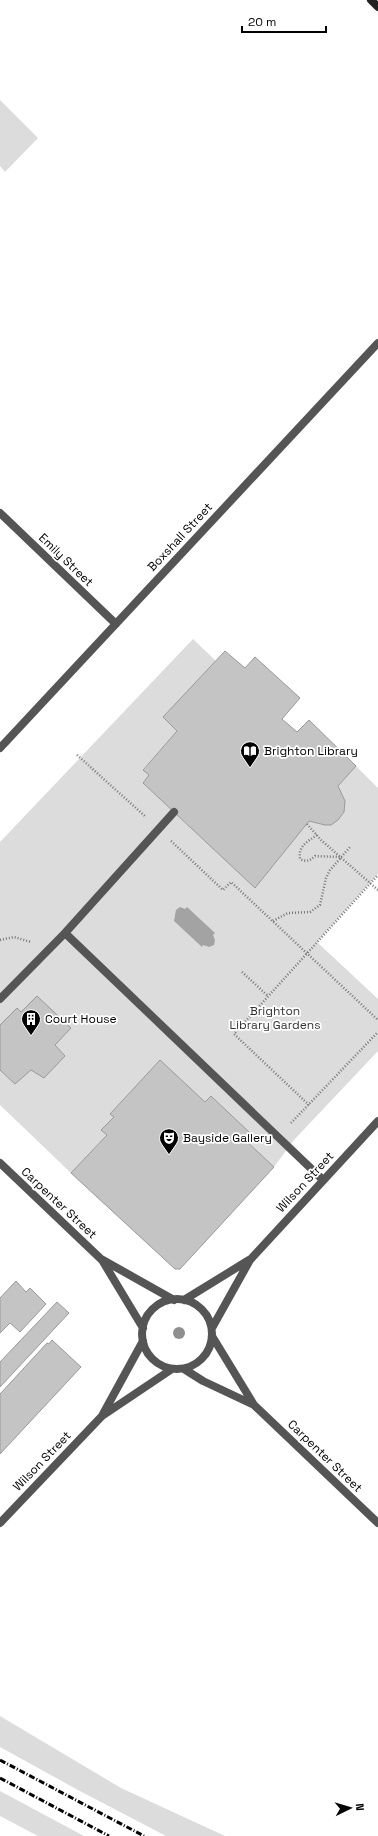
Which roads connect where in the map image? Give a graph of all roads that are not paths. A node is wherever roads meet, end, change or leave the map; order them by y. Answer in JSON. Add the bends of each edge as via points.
{"nodes":[{"id":1,"x":371,"y":0,"type":"edge"},
{"id":2,"x":378,"y":7,"type":"edge"},
{"id":3,"x":378,"y":343,"type":"edge"},
{"id":4,"x":0,"y":513,"type":"edge"},
{"id":5,"x":116,"y":624,"type":"junction"},
{"id":6,"x":0,"y":748,"type":"edge"},
{"id":7,"x":174,"y":812,"type":"dead end"},
{"id":8,"x":65,"y":933,"type":"junction"},
{"id":9,"x":0,"y":999,"type":"edge"},
{"id":10,"x":378,"y":1121,"type":"edge"},
{"id":11,"x":0,"y":1163,"type":"edge"},
{"id":12,"x":323,"y":1180,"type":"junction"},
{"id":13,"x":102,"y":1260,"type":"junction"},
{"id":14,"x":250,"y":1260,"type":"junction"},
{"id":15,"x":174,"y":1300,"type":"junction"},
{"id":16,"x":184,"y":1300,"type":"junction"},
{"id":17,"x":143,"y":1328,"type":"junction"},
{"id":18,"x":212,"y":1332,"type":"junction"},
{"id":19,"x":143,"y":1342,"type":"junction"},
{"id":20,"x":172,"y":1369,"type":"junction"},
{"id":21,"x":184,"y":1369,"type":"junction"},
{"id":22,"x":254,"y":1405,"type":"junction"},
{"id":23,"x":102,"y":1416,"type":"junction"},
{"id":24,"x":0,"y":1523,"type":"edge"},
{"id":25,"x":378,"y":1524,"type":"edge"}],
"edges":[{"from":1,"to":2,"type":"street"},
{"from":3,"to":5,"type":"street","name":"Boxshall Street"},
{"from":4,"to":5,"type":"street","name":"Emily Street"},
{"from":5,"to":6,"type":"street","name":"Boxshall Street"},
{"from":7,"to":8,"type":"street"},
{"from":8,"to":9,"type":"street"},
{"from":8,"to":12,"type":"street"},
{"from":10,"to":12,"type":"street","name":"Wilson Street"},
{"from":11,"to":13,"type":"street","name":"Carpenter Street"},
{"from":12,"to":14,"type":"street","name":"Wilson Street"},
{"from":13,"to":15,"type":"street","name":"Carpenter Street"},
{"from":13,"to":17,"type":"street","name":"Carpenter Street"},
{"from":14,"to":16,"type":"street","name":"Wilson Street"},
{"from":14,"to":18,"type":"street","name":"Wilson Street"},
{"from":15,"to":16,"type":"street"},
{"from":15,"to":17,"type":"street","via":[[163,1302],[154,1308],[146,1318]]},
{"from":16,"to":18,"type":"street","via":[[202,1309]]},
{"from":17,"to":19,"type":"street"},
{"from":18,"to":21,"type":"street","via":[[210,1347],[204,1358]]},
{"from":18,"to":22,"type":"street","name":"Carpenter Street"},
{"from":19,"to":20,"type":"street","via":[[146,1352],[153,1360]]},
{"from":19,"to":23,"type":"street","name":"Wilson Street"},
{"from":20,"to":21,"type":"street"},
{"from":20,"to":23,"type":"street","name":"Wilson Street"},
{"from":21,"to":22,"type":"street","name":"Carpenter Street"},
{"from":22,"to":25,"type":"street","name":"Carpenter Street"},
{"from":23,"to":24,"type":"street","name":"Wilson Street"}]}
